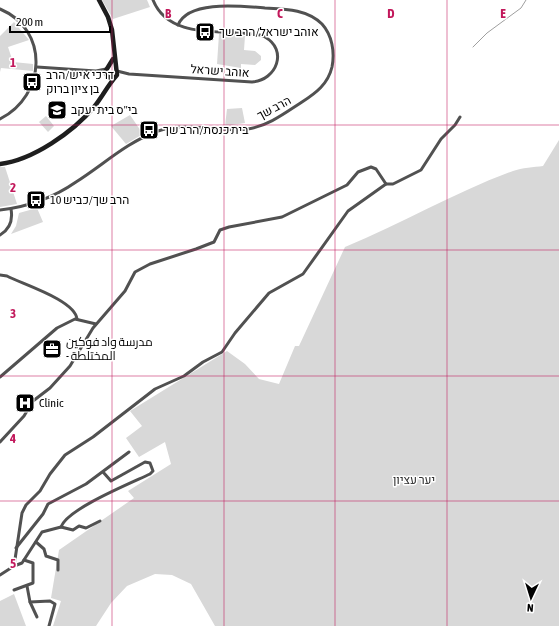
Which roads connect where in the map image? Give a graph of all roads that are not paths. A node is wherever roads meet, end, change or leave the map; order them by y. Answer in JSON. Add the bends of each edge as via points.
{"nodes":[{"id":1,"x":99,"y":0,"type":"edge"},
{"id":2,"x":153,"y":0,"type":"edge"},
{"id":3,"x":0,"y":9,"type":"edge"},
{"id":4,"x":178,"y":26,"type":"junction"},
{"id":5,"x":114,"y":55,"type":"junction"},
{"id":6,"x":37,"y":67,"type":"junction"},
{"id":7,"x":108,"y":68,"type":"junction"},
{"id":8,"x":96,"y":71,"type":"junction"},
{"id":9,"x":116,"y":73,"type":"junction"},
{"id":10,"x":107,"y":76,"type":"junction"},
{"id":11,"x":104,"y":92,"type":"junction"},
{"id":12,"x":460,"y":117,"type":"dead end"},
{"id":13,"x":0,"y":119,"type":"edge"},
{"id":14,"x":0,"y":164,"type":"edge"},
{"id":15,"x":386,"y":184,"type":"junction"},
{"id":16,"x":11,"y":209,"type":"junction"},
{"id":17,"x":0,"y":210,"type":"edge"},
{"id":18,"x":0,"y":235,"type":"edge"},
{"id":19,"x":0,"y":275,"type":"edge"},
{"id":20,"x":77,"y":319,"type":"junction"},
{"id":21,"x":96,"y":324,"type":"junction"},
{"id":22,"x":0,"y":377,"type":"edge"},
{"id":23,"x":0,"y":442,"type":"edge"},
{"id":24,"x":129,"y":452,"type":"dead end"},
{"id":25,"x":103,"y":472,"type":"junction"},
{"id":26,"x":100,"y":521,"type":"dead end"},
{"id":27,"x":61,"y":527,"type":"junction"},
{"id":28,"x":36,"y":542,"type":"junction"},
{"id":29,"x":16,"y":548,"type":"junction"},
{"id":30,"x":24,"y":560,"type":"junction"},
{"id":31,"x":14,"y":566,"type":"junction"},
{"id":32,"x":58,"y":570,"type":"dead end"},
{"id":33,"x":0,"y":575,"type":"edge"},
{"id":34,"x":27,"y":586,"type":"junction"},
{"id":35,"x":14,"y":590,"type":"dead end"},
{"id":36,"x":30,"y":602,"type":"junction"},
{"id":37,"x":37,"y":617,"type":"dead end"},
{"id":38,"x":49,"y":626,"type":"edge"}],
"edges":[{"from":1,"to":5,"type":"street","via":[[112,30]]},
{"from":2,"to":4,"type":"street","via":[[162,14]]},
{"from":3,"to":6,"type":"street","via":[[12,16],[26,30],[35,51]]},
{"from":4,"to":9,"type":"street","name":"אוהב ישראל","via":[[264,36],[274,46],[276,67],[267,78],[252,82]]},
{"from":4,"to":16,"type":"street","name":"הרב שך","via":[[182,16],[189,10],[207,4],[300,12],[319,21],[327,31],[333,53],[331,71],[318,91],[266,124],[243,130],[186,127],[157,132],[128,146],[62,190],[31,204]]},
{"from":5,"to":7,"type":"street"},
{"from":5,"to":9,"type":"street"},
{"from":6,"to":8,"type":"street"},
{"from":6,"to":13,"type":"street","via":[[28,95],[12,112]]},
{"from":7,"to":8,"type":"street"},
{"from":7,"to":9,"type":"street"},
{"from":7,"to":10,"type":"street"},
{"from":8,"to":10,"type":"street"},
{"from":9,"to":10,"type":"street"},
{"from":9,"to":11,"type":"street"},
{"from":10,"to":11,"type":"street"},
{"from":11,"to":14,"type":"street","via":[[84,117],[52,142],[26,157]]},
{"from":12,"to":15,"type":"street","via":[[441,139],[421,170],[393,184]]},
{"from":15,"to":21,"type":"street","via":[[376,169],[370,167],[358,172],[347,185],[282,217],[220,230],[214,242],[150,264],[135,272],[125,291]]},
{"from":15,"to":29,"type":"street","via":[[348,211],[303,274],[269,293],[222,352],[184,376],[155,389],[93,437],[65,454],[40,491],[26,505],[22,513]]},
{"from":16,"to":17,"type":"street","name":"הרב שך"},
{"from":16,"to":18,"type":"street","via":[[10,225]]},
{"from":19,"to":20,"type":"street","via":[[54,296],[73,312]]},
{"from":20,"to":21,"type":"street"},
{"from":20,"to":22,"type":"street","via":[[57,328]]},
{"from":21,"to":23,"type":"street","via":[[70,366],[50,388],[32,401],[24,416]]},
{"from":24,"to":25,"type":"street"},
{"from":25,"to":27,"type":"street","via":[[111,481],[145,462],[150,464],[152,470],[150,474],[82,507],[64,520]]},
{"from":25,"to":29,"type":"street","via":[[48,504]]},
{"from":26,"to":27,"type":"street","via":[[86,528],[79,526],[72,530]]},
{"from":27,"to":28,"type":"street","via":[[42,532]]},
{"from":28,"to":30,"type":"street"},
{"from":28,"to":32,"type":"street","via":[[44,549],[46,556],[58,560]]},
{"from":29,"to":31,"type":"street"},
{"from":30,"to":31,"type":"street"},
{"from":30,"to":34,"type":"street","via":[[33,563],[33,583]]},
{"from":31,"to":33,"type":"street"},
{"from":34,"to":35,"type":"street"},
{"from":34,"to":36,"type":"street"},
{"from":36,"to":37,"type":"street"},
{"from":36,"to":38,"type":"street","via":[[50,601],[55,604]]}]}
